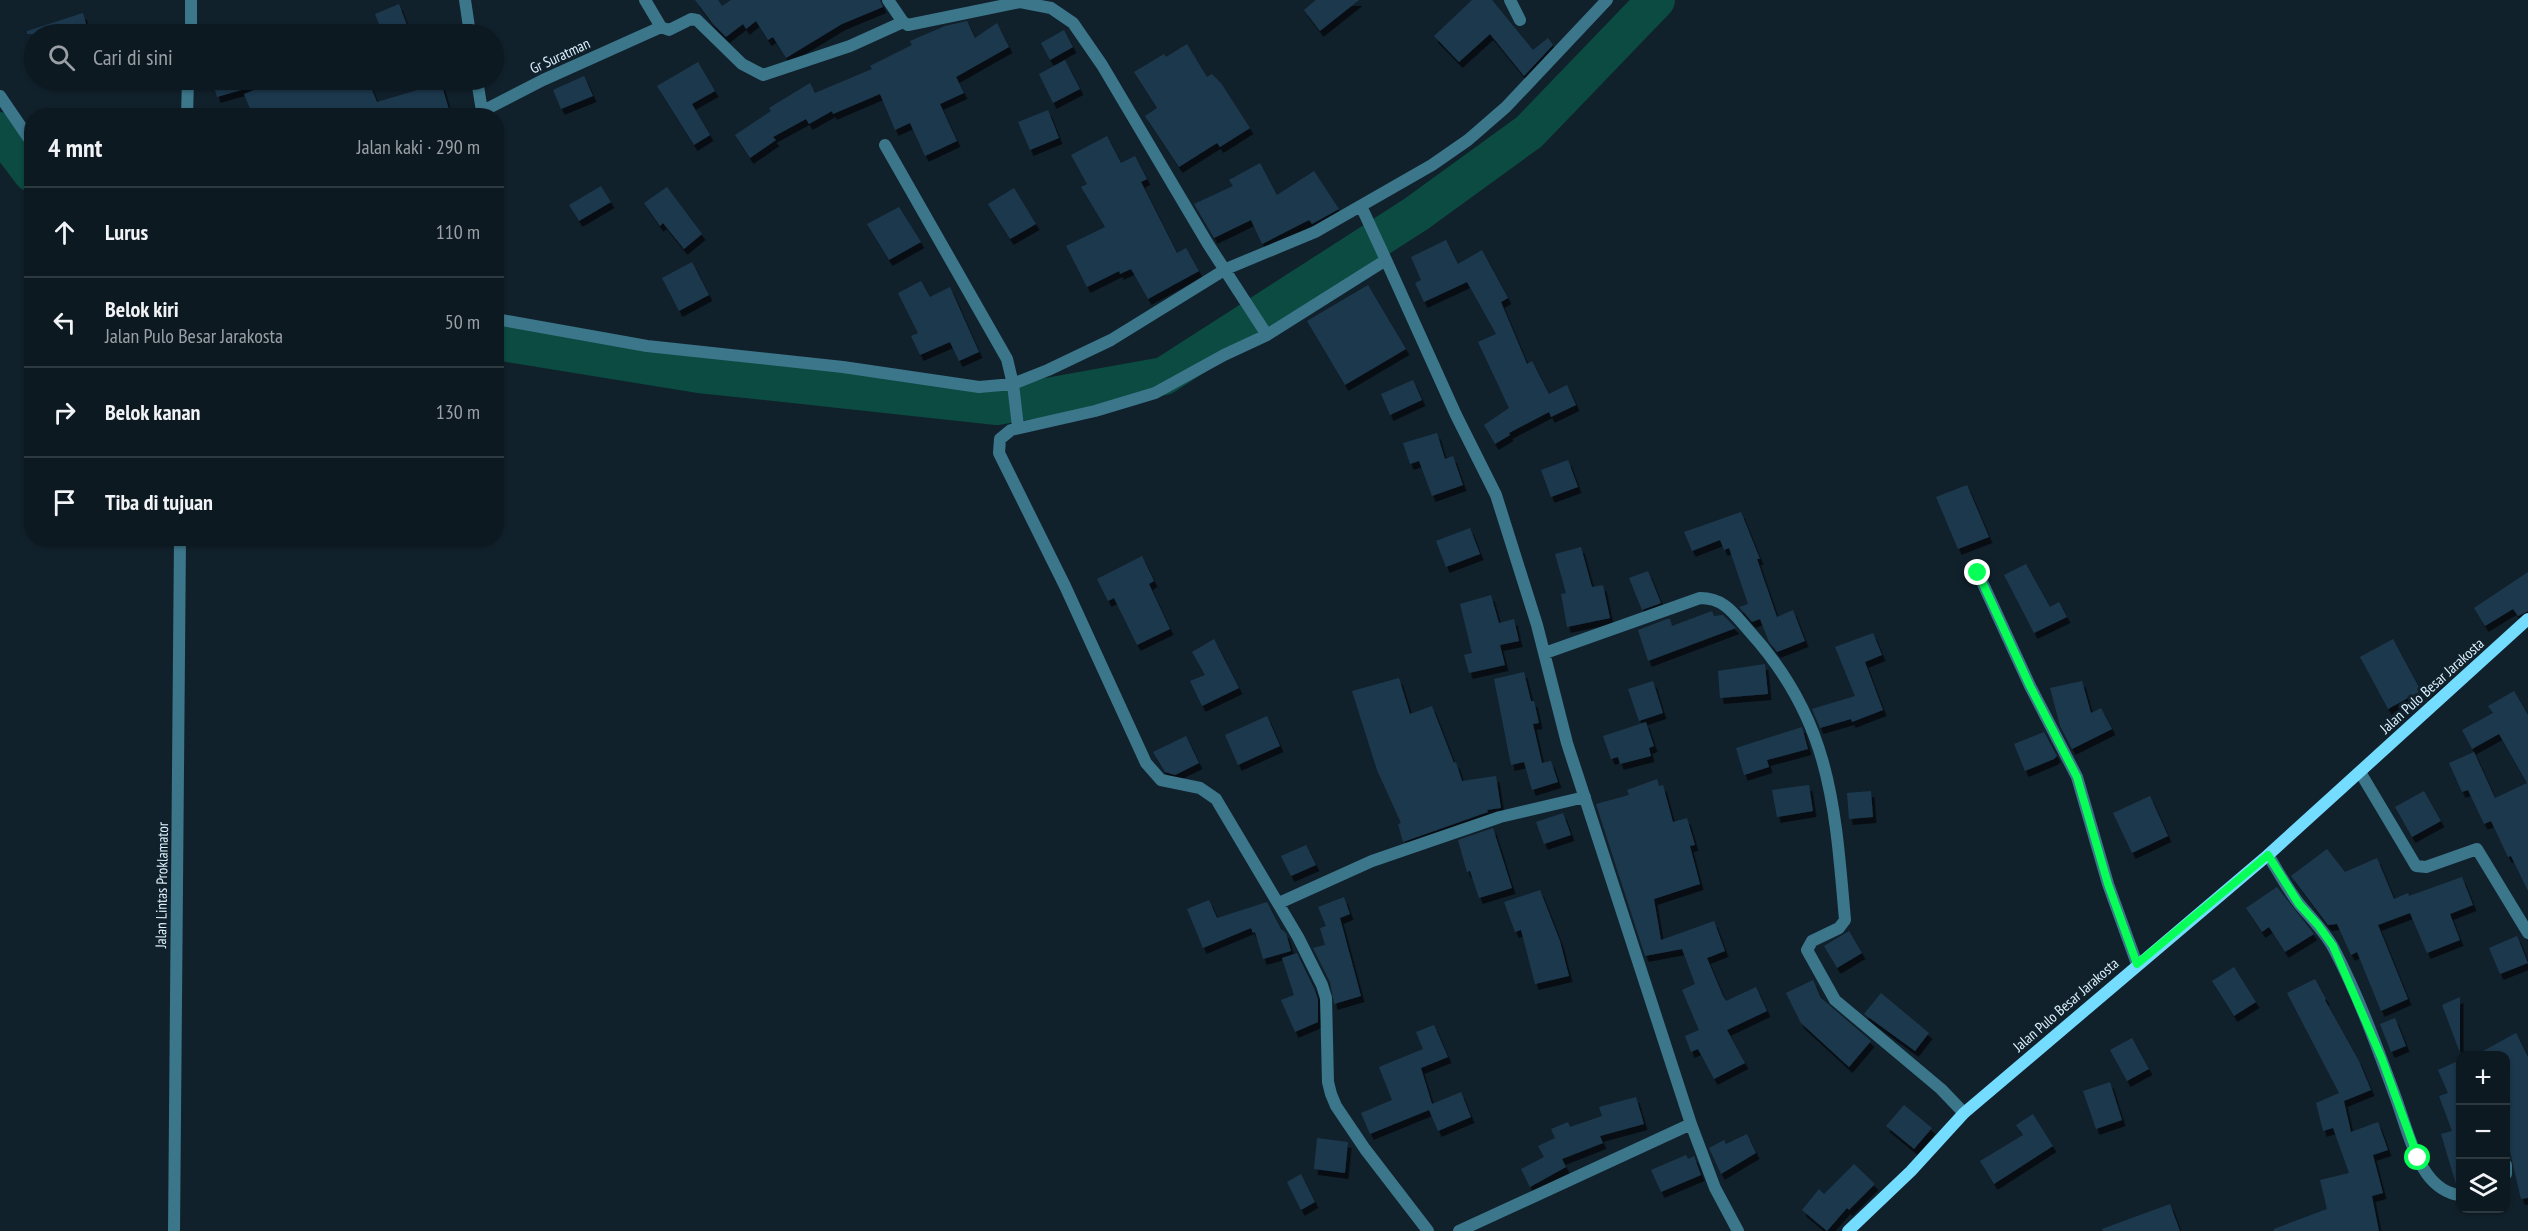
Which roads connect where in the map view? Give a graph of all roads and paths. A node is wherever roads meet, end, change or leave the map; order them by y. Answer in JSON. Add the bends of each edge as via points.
{"nodes":[{"id":1,"x":191,"y":0,"type":"edge"},
{"id":2,"x":465,"y":0,"type":"edge"},
{"id":3,"x":645,"y":0,"type":"edge"},
{"id":4,"x":888,"y":0,"type":"edge"},
{"id":5,"x":1510,"y":0,"type":"edge"},
{"id":6,"x":1607,"y":0,"type":"edge"},
{"id":7,"x":1520,"y":20,"type":"dead end"},
{"id":8,"x":903,"y":22,"type":"junction"},
{"id":9,"x":191,"y":24,"type":"edge"},
{"id":10,"x":469,"y":24,"type":"edge"},
{"id":11,"x":661,"y":27,"type":"junction"},
{"id":12,"x":188,"y":90,"type":"edge"},
{"id":13,"x":477,"y":90,"type":"edge"},
{"id":14,"x":0,"y":96,"type":"edge"},
{"id":15,"x":187,"y":108,"type":"edge"},
{"id":16,"x":478,"y":108,"type":"edge"},
{"id":17,"x":488,"y":108,"type":"edge"},
{"id":18,"x":24,"y":130,"type":"edge"},
{"id":19,"x":885,"y":146,"type":"dead end"},
{"id":20,"x":1363,"y":209,"type":"junction"},
{"id":21,"x":1386,"y":260,"type":"junction"},
{"id":22,"x":1226,"y":269,"type":"junction"},
{"id":23,"x":504,"y":320,"type":"edge"},
{"id":24,"x":1264,"y":330,"type":"junction"},
{"id":25,"x":1013,"y":388,"type":"junction"},
{"id":26,"x":1017,"y":422,"type":"junction"},
{"id":27,"x":180,"y":546,"type":"edge"},
{"id":28,"x":1978,"y":573,"type":"dead end"},
{"id":29,"x":2528,"y":619,"type":"edge"},
{"id":30,"x":1545,"y":653,"type":"junction"},
{"id":31,"x":2360,"y":771,"type":"junction"},
{"id":32,"x":1585,"y":797,"type":"junction"},
{"id":33,"x":2268,"y":855,"type":"junction"},
{"id":34,"x":1279,"y":903,"type":"junction"},
{"id":35,"x":2528,"y":933,"type":"edge"},
{"id":36,"x":2137,"y":964,"type":"junction"},
{"id":37,"x":1964,"y":1113,"type":"junction"},
{"id":38,"x":1691,"y":1124,"type":"junction"},
{"id":39,"x":2456,"y":1195,"type":"edge"},
{"id":40,"x":174,"y":1231,"type":"edge"},
{"id":41,"x":1428,"y":1231,"type":"edge"},
{"id":42,"x":1459,"y":1231,"type":"edge"},
{"id":43,"x":1738,"y":1231,"type":"edge"},
{"id":44,"x":1848,"y":1231,"type":"edge"}],
"edges":[{"from":1,"to":9,"type":"street"},
{"from":2,"to":10,"type":"street"},
{"from":3,"to":11,"type":"street"},
{"from":4,"to":8,"type":"street"},
{"from":5,"to":7,"type":"street"},
{"from":6,"to":20,"type":"street","via":[[1506,107],[1468,140]]},
{"from":8,"to":11,"type":"street","name":"Gr Suratman","via":[[850,46],[763,75],[742,64],[697,20],[669,30]]},
{"from":8,"to":22,"type":"street","via":[[919,24],[1020,2],[1040,4],[1064,16],[1102,65]]},
{"from":11,"to":17,"type":"street","name":"Gr Suratman"},
{"from":12,"to":15,"type":"street"},
{"from":13,"to":16,"type":"street"},
{"from":14,"to":18,"type":"street"},
{"from":19,"to":25,"type":"street","via":[[1007,359]]},
{"from":20,"to":21,"type":"street"},
{"from":20,"to":22,"type":"street"},
{"from":21,"to":24,"type":"street"},
{"from":21,"to":30,"type":"street","via":[[1496,495]]},
{"from":22,"to":24,"type":"street"},
{"from":22,"to":25,"type":"street","via":[[1111,340]]},
{"from":23,"to":25,"type":"street","via":[[646,346]]},
{"from":24,"to":26,"type":"street","via":[[1155,393],[1095,411]]},
{"from":25,"to":26,"type":"street"},
{"from":26,"to":34,"type":"street","via":[[1000,439],[999,453],[1146,763],[1161,780],[1200,788],[1216,799]]},
{"from":27,"to":40,"type":"street","name":"Jalan Lintas Proklamator"},
{"from":28,"to":36,"type":"street","via":[[2077,777],[2108,884]]},
{"from":29,"to":31,"type":"street","name":"Jalan Pulo Besar Jarakosta"},
{"from":30,"to":32,"type":"street"},
{"from":30,"to":37,"type":"street","via":[[1700,598],[1721,602],[1741,622],[1779,665],[1800,704],[1817,740],[1832,794],[1845,920],[1839,928],[1812,941],[1807,950],[1836,1000]]},
{"from":31,"to":33,"type":"street","name":"Jalan Pulo Besar Jarakosta"},
{"from":31,"to":35,"type":"street","via":[[2416,866],[2426,867],[2477,849]]},
{"from":32,"to":34,"type":"street","via":[[1500,817],[1372,861]]},
{"from":32,"to":38,"type":"street"},
{"from":33,"to":36,"type":"street","name":"Jalan Pulo Besar Jarakosta"},
{"from":33,"to":39,"type":"street","via":[[2299,904],[2333,946],[2427,1175],[2440,1188]]},
{"from":34,"to":41,"type":"street","via":[[1326,998],[1328,1082],[1336,1106]]},
{"from":36,"to":37,"type":"street","name":"Jalan Pulo Besar Jarakosta"},
{"from":37,"to":44,"type":"street","name":"Jalan Pulo Besar Jarakosta"},
{"from":38,"to":42,"type":"street"},
{"from":38,"to":43,"type":"street","via":[[1715,1188]]}]}
